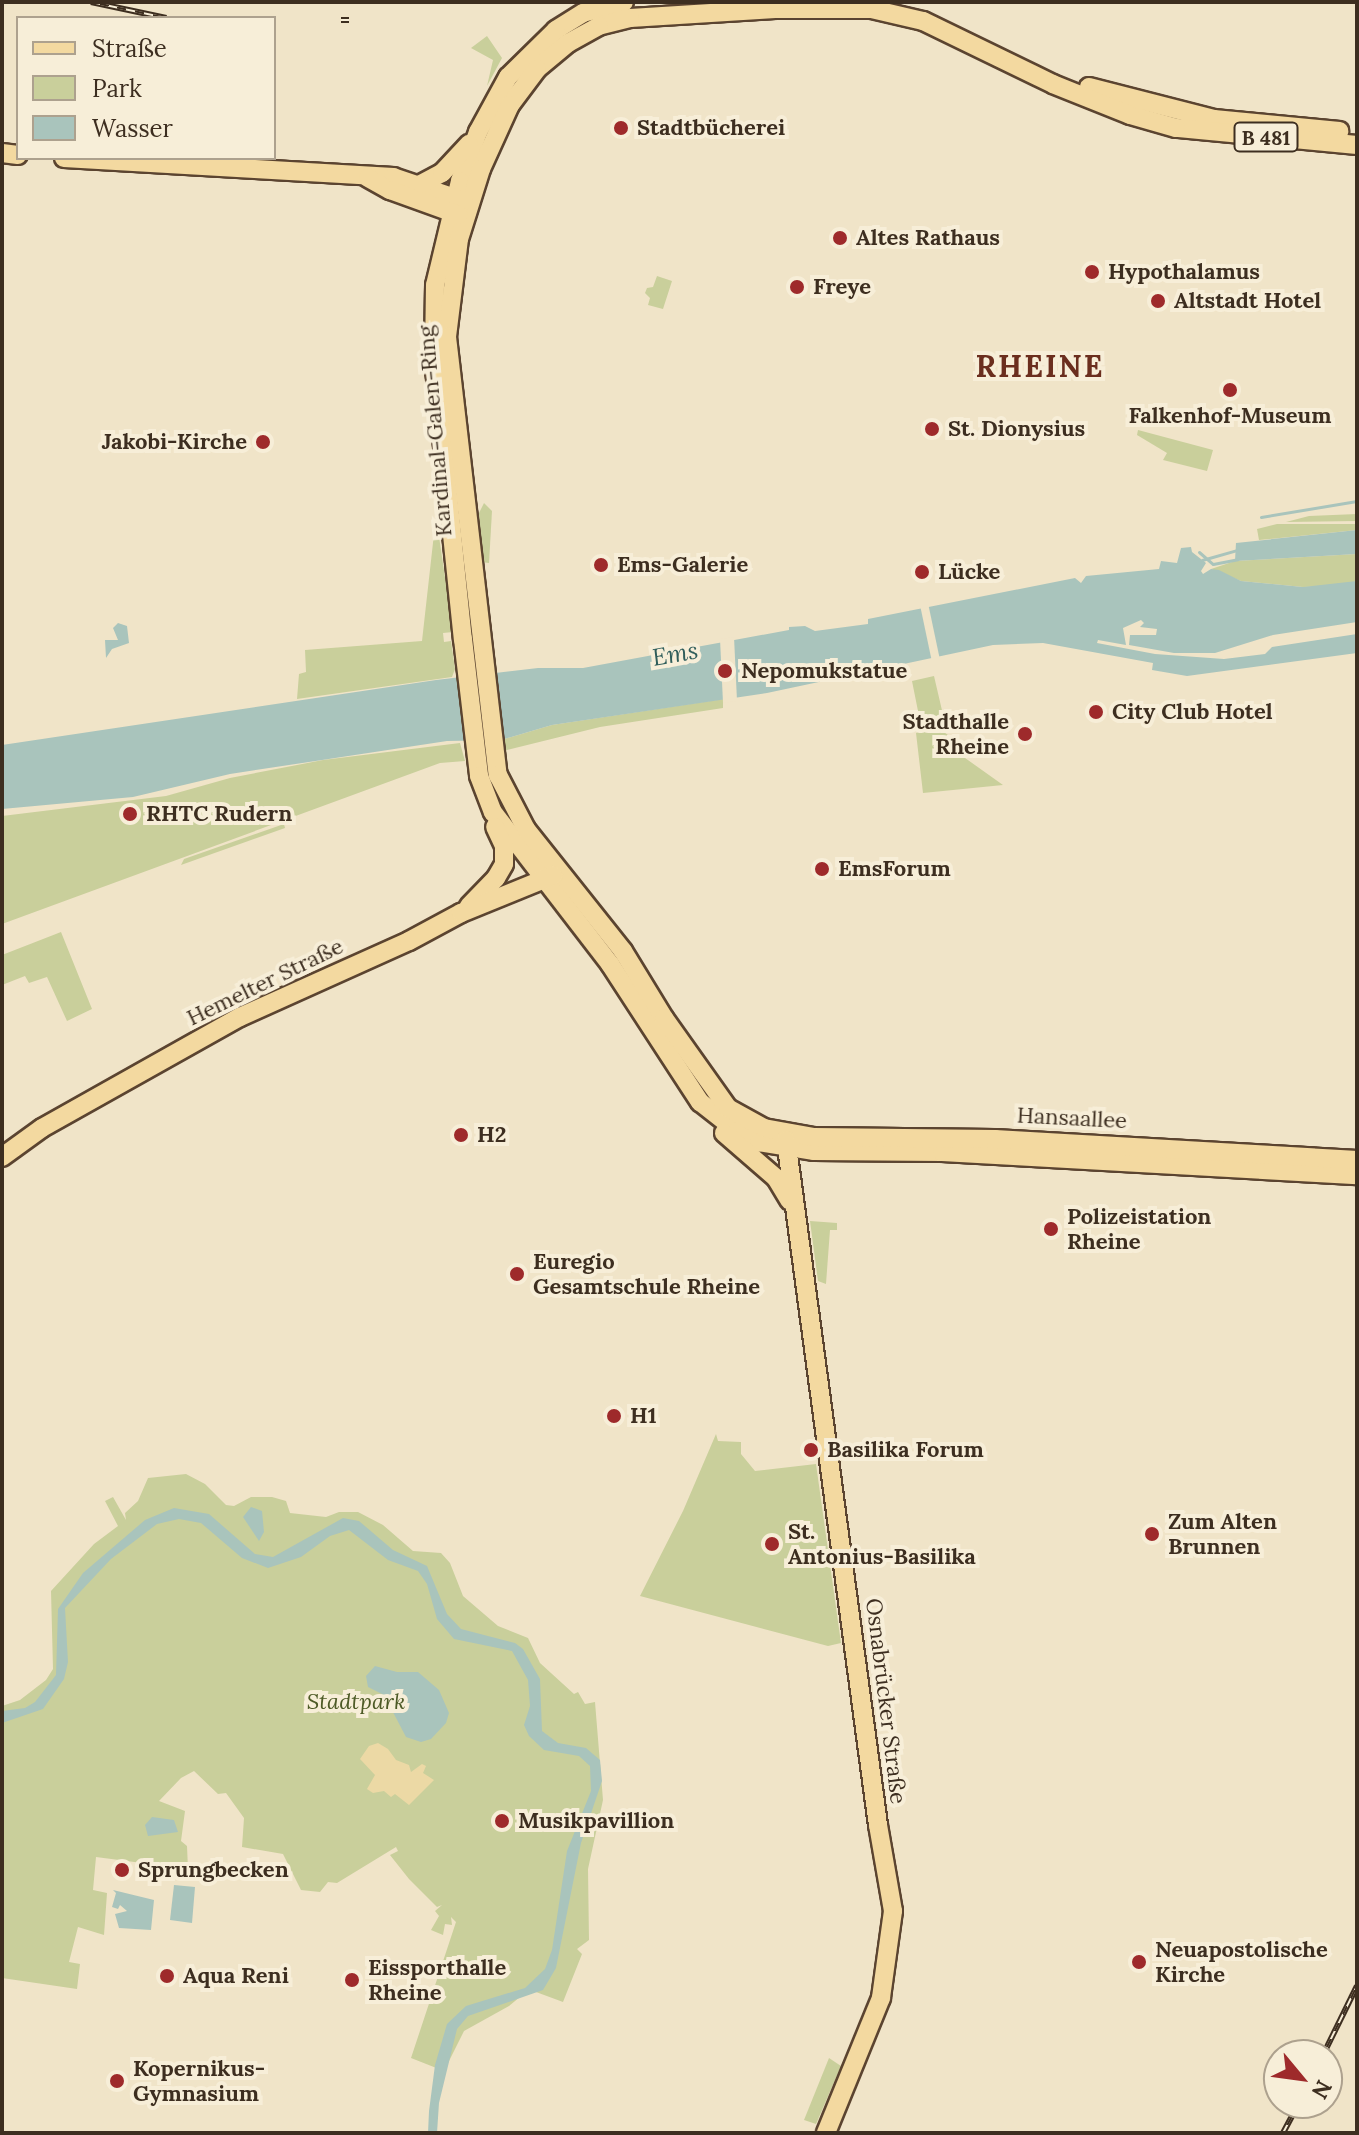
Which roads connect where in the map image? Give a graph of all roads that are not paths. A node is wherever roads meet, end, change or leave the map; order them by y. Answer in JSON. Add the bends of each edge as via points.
{"nodes":[{"id":1,"x":624,"y":2,"type":"edge"},
{"id":2,"x":893,"y":2,"type":"edge"},
{"id":3,"x":1178,"y":120,"type":"junction"},
{"id":4,"x":478,"y":132,"type":"junction"},
{"id":5,"x":1357,"y":134,"type":"edge"},
{"id":6,"x":1357,"y":145,"type":"edge"},
{"id":7,"x":102,"y":160,"type":"edge"},
{"id":8,"x":367,"y":177,"type":"junction"},
{"id":9,"x":421,"y":184,"type":"junction"},
{"id":10,"x":460,"y":207,"type":"junction"},
{"id":11,"x":471,"y":637,"type":"junction"},
{"id":12,"x":493,"y":812,"type":"junction"},
{"id":13,"x":552,"y":875,"type":"junction"},
{"id":14,"x":461,"y":913,"type":"junction"},
{"id":15,"x":700,"y":1102,"type":"junction"},
{"id":16,"x":786,"y":1141,"type":"junction"},
{"id":17,"x":2,"y":1157,"type":"edge"},
{"id":18,"x":1357,"y":1160,"type":"edge"},
{"id":19,"x":1357,"y":1175,"type":"edge"},
{"id":20,"x":796,"y":1217,"type":"junction"},
{"id":21,"x":826,"y":2133,"type":"edge"}],
"edges":[{"from":1,"to":4,"type":"main road","name":"Kardinal-Galen-Ring","via":[[583,13],[539,43],[508,77]]},
{"from":2,"to":3,"type":"main road","number":"B 481"},
{"from":3,"to":5,"type":"main road","number":"B 481"},
{"from":3,"to":6,"type":"main road","number":"B 481"},
{"from":3,"to":10,"type":"main road","name":"Kardinal-Galen-Ring","number":"B 481","via":[[1104,105],[923,21],[887,12],[838,7],[645,16],[582,34],[537,69],[510,105]]},
{"from":4,"to":9,"type":"main road","via":[[448,168]]},
{"from":4,"to":10,"type":"main road","name":"Kardinal-Galen-Ring"},
{"from":7,"to":8,"type":"main road"},
{"from":8,"to":9,"type":"main road"},
{"from":8,"to":10,"type":"main road","via":[[390,190]]},
{"from":9,"to":10,"type":"main road"},
{"from":10,"to":11,"type":"main road","name":"Kardinal-Galen-Ring","via":[[448,352]]},
{"from":10,"to":11,"type":"main road","name":"Kardinal-Galen-Ring","via":[[435,285],[434,360]]},
{"from":11,"to":12,"type":"main road","name":"Kardinal-Galen-Ring","via":[[479,776]]},
{"from":11,"to":13,"type":"main road","name":"Kardinal-Galen-Ring","via":[[498,775]]},
{"from":12,"to":13,"type":"main road","name":"Kardinal-Galen-Ring"},
{"from":12,"to":14,"type":"main road","via":[[504,864]]},
{"from":13,"to":14,"type":"main road","name":"Hemelter Straße"},
{"from":13,"to":15,"type":"main road","name":"Kardinal-Galen-Ring"},
{"from":13,"to":16,"type":"main road","name":"Kardinal-Galen-Ring","via":[[623,951],[717,1096]]},
{"from":14,"to":17,"type":"main road","name":"Hemelter Straße","via":[[240,1017],[42,1128]]},
{"from":15,"to":16,"type":"main road","name":"Kardinal-Galen-Ring","via":[[747,1137]]},
{"from":15,"to":20,"type":"main road","name":"Osnabrücker Straße","via":[[727,1136],[776,1178]]},
{"from":16,"to":18,"type":"main road","name":"Hansaallee","via":[[1112,1144]]},
{"from":16,"to":19,"type":"main road","name":"Hansaallee"},
{"from":16,"to":20,"type":"main road","name":"Osnabrücker Straße"},
{"from":20,"to":21,"type":"main road","name":"Osnabrücker Straße","via":[[893,1911],[881,1998]]}]}
